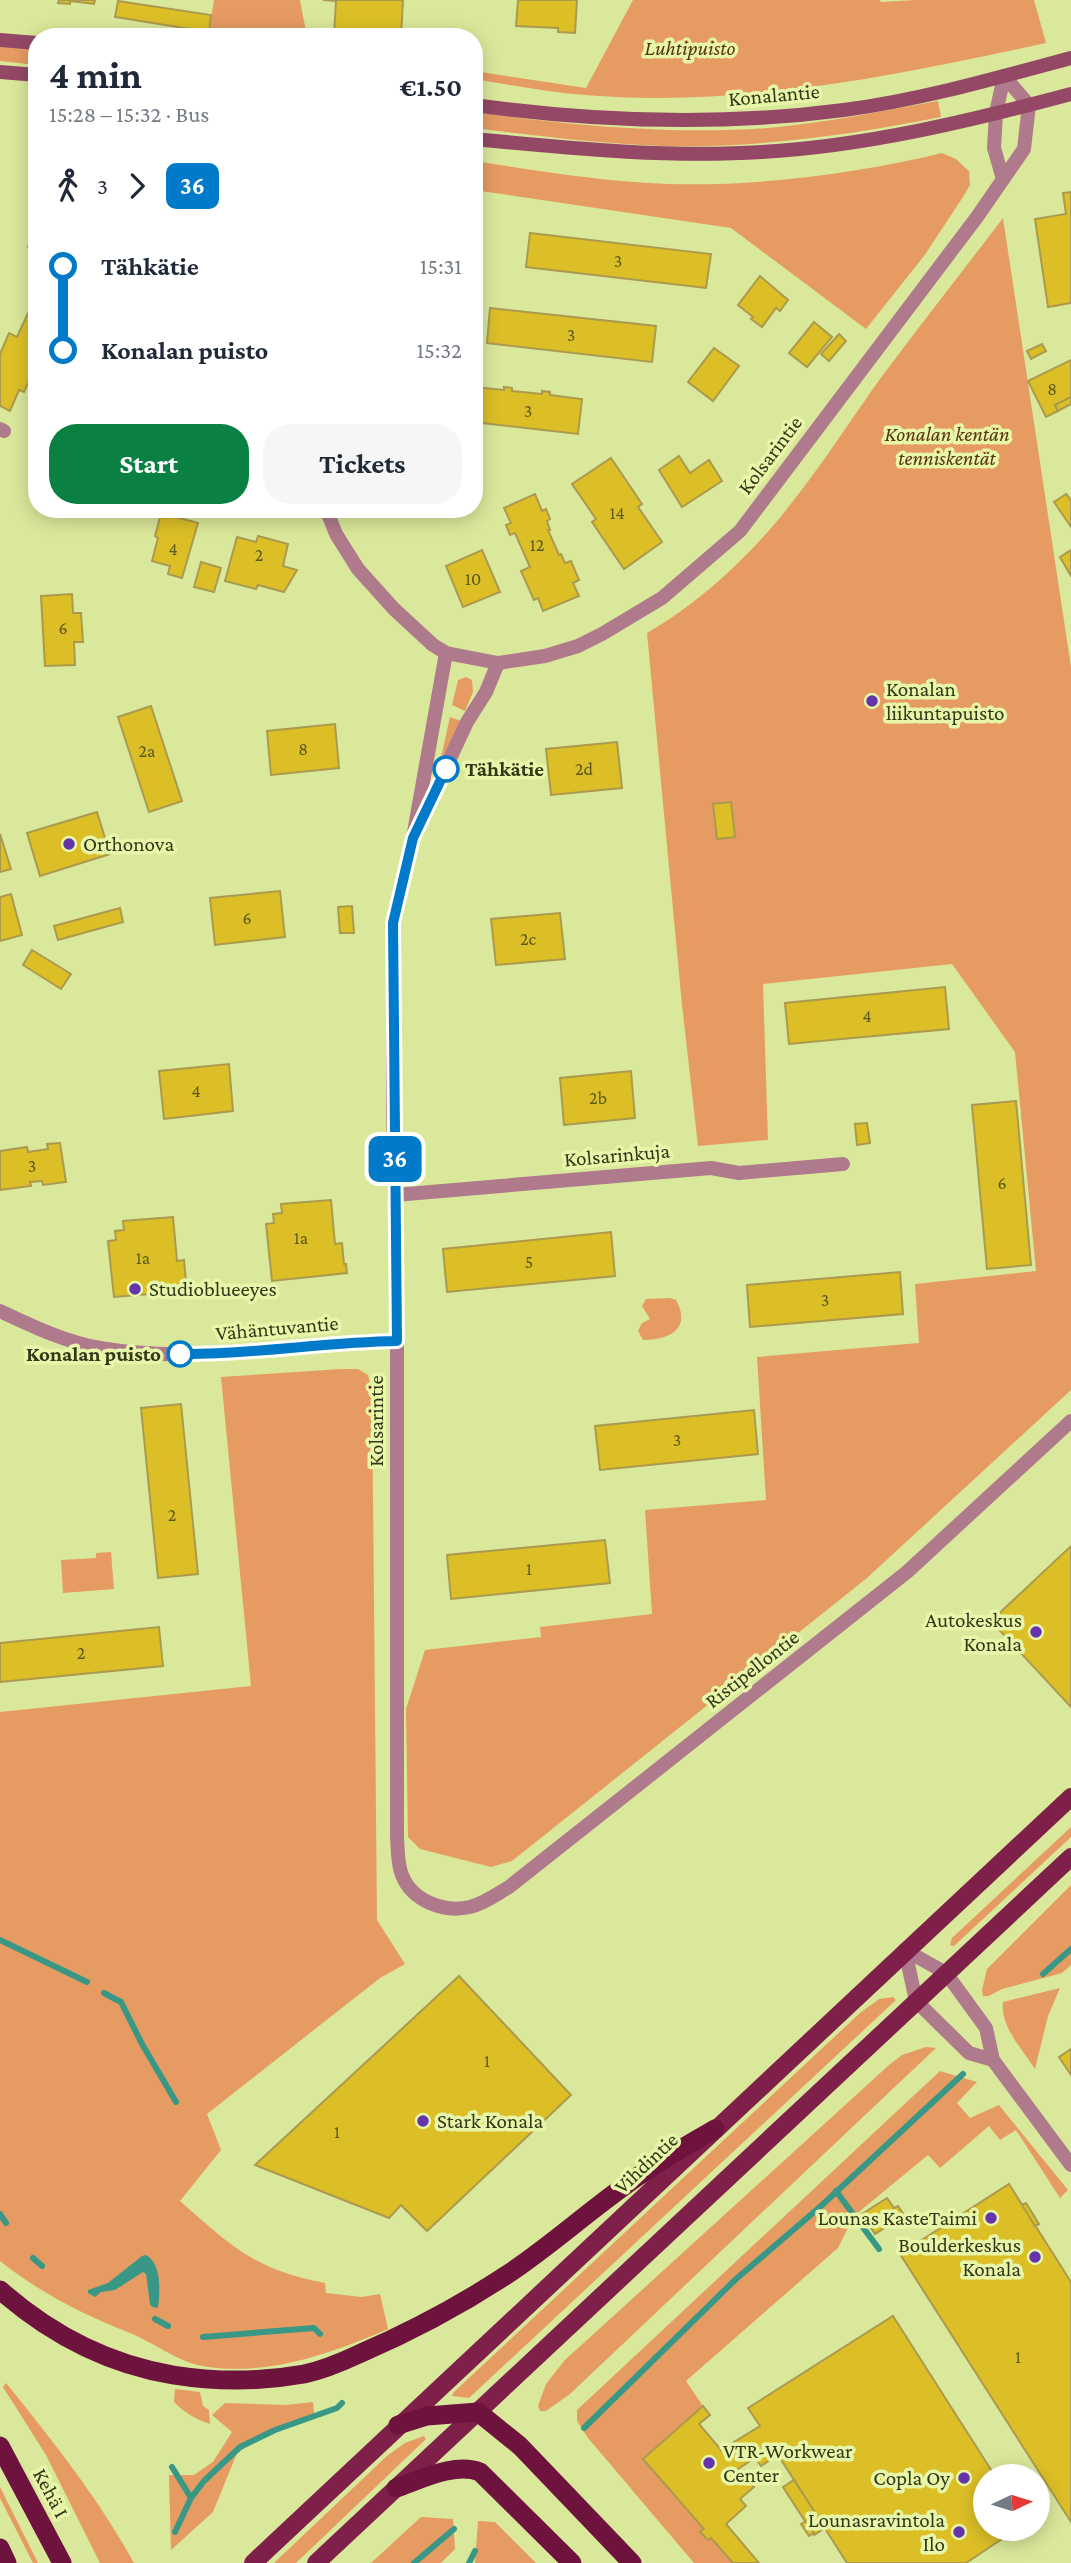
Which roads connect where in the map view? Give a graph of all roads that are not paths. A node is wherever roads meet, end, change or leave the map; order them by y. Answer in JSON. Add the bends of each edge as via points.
{"nodes":[{"id":1,"x":0,"y":40,"type":"edge"},
{"id":2,"x":28,"y":42,"type":"edge"},
{"id":3,"x":1071,"y":58,"type":"edge"},
{"id":4,"x":0,"y":72,"type":"edge"},
{"id":5,"x":28,"y":74,"type":"edge"},
{"id":6,"x":1004,"y":76,"type":"junction"},
{"id":7,"x":1071,"y":94,"type":"edge"},
{"id":8,"x":1029,"y":105,"type":"junction"},
{"id":9,"x":483,"y":106,"type":"edge"},
{"id":10,"x":996,"y":113,"type":"junction"},
{"id":11,"x":483,"y":140,"type":"edge"},
{"id":12,"x":1003,"y":179,"type":"junction"},
{"id":13,"x":330,"y":518,"type":"edge"},
{"id":14,"x":446,"y":653,"type":"junction"},
{"id":15,"x":498,"y":663,"type":"junction"},
{"id":16,"x":413,"y":838,"type":"junction"},
{"id":17,"x":843,"y":1164,"type":"dead end"},
{"id":18,"x":395,"y":1195,"type":"junction"},
{"id":19,"x":0,"y":1311,"type":"edge"},
{"id":20,"x":397,"y":1341,"type":"junction"},
{"id":21,"x":1071,"y":1421,"type":"edge"},
{"id":22,"x":1071,"y":1797,"type":"edge"},
{"id":23,"x":1071,"y":1857,"type":"edge"},
{"id":24,"x":436,"y":1905,"type":"joint"},
{"id":25,"x":905,"y":1950,"type":"junction"},
{"id":26,"x":946,"y":1973,"type":"junction"},
{"id":27,"x":916,"y":2001,"type":"junction"},
{"id":28,"x":993,"y":2060,"type":"junction"},
{"id":29,"x":715,"y":2129,"type":"junction"},
{"id":30,"x":1071,"y":2165,"type":"edge"},
{"id":31,"x":0,"y":2290,"type":"edge"},
{"id":32,"x":478,"y":2412,"type":"junction"},
{"id":33,"x":398,"y":2425,"type":"junction"},
{"id":34,"x":0,"y":2446,"type":"edge"},
{"id":35,"x":396,"y":2487,"type":"junction"},
{"id":36,"x":0,"y":2548,"type":"edge"},
{"id":37,"x":7,"y":2563,"type":"edge"},
{"id":38,"x":62,"y":2563,"type":"edge"},
{"id":39,"x":253,"y":2563,"type":"edge"},
{"id":40,"x":316,"y":2563,"type":"edge"},
{"id":41,"x":572,"y":2563,"type":"edge"},
{"id":42,"x":632,"y":2563,"type":"edge"}],
"edges":[{"from":1,"to":2,"type":"main road"},
{"from":3,"to":6,"type":"main road","name":"Konalantie"},
{"from":4,"to":5,"type":"main road"},
{"from":6,"to":8,"type":"street"},
{"from":6,"to":9,"type":"main road","name":"Konalantie","via":[[847,110],[758,119],[665,121]]},
{"from":6,"to":10,"type":"street"},
{"from":7,"to":8,"type":"main road"},
{"from":8,"to":10,"type":"main road"},
{"from":8,"to":12,"type":"street","name":"Kolsarintie","via":[[1024,149]]},
{"from":10,"to":11,"type":"main road","via":[[858,141],[762,152],[678,155]]},
{"from":10,"to":12,"type":"street","via":[[994,148]]},
{"from":12,"to":15,"type":"street","name":"Kolsarintie","via":[[740,531],[662,598],[602,634],[545,656]]},
{"from":13,"to":14,"type":"street","via":[[358,569],[394,609]]},
{"from":14,"to":15,"type":"street","name":"Kolsarintie"},
{"from":14,"to":16,"type":"street","name":"Kolsarintie"},
{"from":15,"to":16,"type":"street","name":"Kolsarintie"},
{"from":16,"to":18,"type":"street","name":"Kolsarintie","via":[[393,923]]},
{"from":17,"to":18,"type":"street","name":"Kolsarinkuja","via":[[739,1173],[711,1168]]},
{"from":18,"to":20,"type":"street","name":"Kolsarintie"},
{"from":19,"to":20,"type":"street","name":"Vähäntuvantie","via":[[51,1334],[98,1348],[152,1353],[207,1354]]},
{"from":20,"to":24,"type":"street","name":"Kolsarintie","via":[[398,1862],[408,1888]]},
{"from":21,"to":24,"type":"street","name":"Ristipellontie","via":[[907,1572],[509,1887],[470,1907]]},
{"from":22,"to":25,"type":"main road","name":"Vihdintie"},
{"from":23,"to":26,"type":"main road"},
{"from":25,"to":26,"type":"street"},
{"from":25,"to":27,"type":"street"},
{"from":25,"to":29,"type":"main road","name":"Vihdintie"},
{"from":26,"to":27,"type":"main road"},
{"from":26,"to":28,"type":"street","via":[[988,2032]]},
{"from":27,"to":28,"type":"street","via":[[970,2053]]},
{"from":27,"to":32,"type":"main road"},
{"from":28,"to":30,"type":"street"},
{"from":29,"to":31,"type":"highway","via":[[643,2173],[509,2274],[427,2322],[307,2373],[235,2381],[150,2371],[75,2343],[43,2325]]},
{"from":29,"to":33,"type":"main road","name":"Vihdintie"},
{"from":32,"to":33,"type":"highway","via":[[427,2416]]},
{"from":32,"to":35,"type":"main road"},
{"from":32,"to":42,"type":"highway","via":[[520,2446]]},
{"from":33,"to":39,"type":"main road","name":"Vihdintie"},
{"from":34,"to":38,"type":"highway","name":"Kehä I"},
{"from":35,"to":40,"type":"main road"},
{"from":35,"to":41,"type":"highway","via":[[454,2470],[480,2472]]},
{"from":36,"to":37,"type":"highway"}]}
